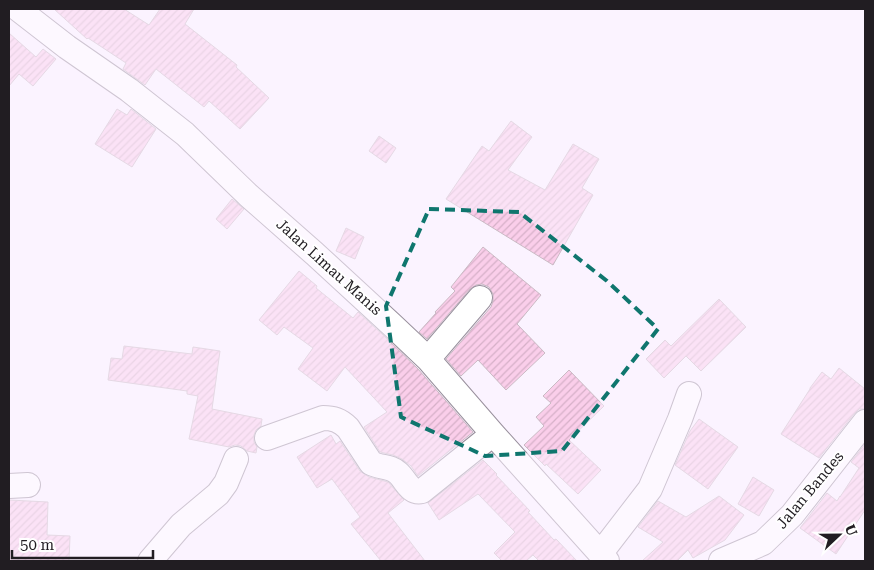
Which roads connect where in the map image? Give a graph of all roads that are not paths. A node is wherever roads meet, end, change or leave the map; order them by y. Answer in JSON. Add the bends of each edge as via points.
{"nodes":[{"id":1,"x":18,"y":9,"type":"edge"},
{"id":2,"x":480,"y":298,"type":"dead end"},
{"id":3,"x":428,"y":359,"type":"junction"},
{"id":4,"x":689,"y":394,"type":"dead end"},
{"id":5,"x":865,"y":422,"type":"edge"},
{"id":6,"x":493,"y":434,"type":"junction"},
{"id":7,"x":267,"y":438,"type":"dead end"},
{"id":8,"x":236,"y":460,"type":"dead end"},
{"id":9,"x":603,"y":557,"type":"edge"},
{"id":10,"x":150,"y":561,"type":"edge"},
{"id":11,"x":721,"y":561,"type":"edge"}],
"edges":[{"from":1,"to":3,"type":"street","name":"Jalan Limau Manis","via":[[185,134]]},
{"from":2,"to":3,"type":"street"},
{"from":3,"to":6,"type":"street","name":"Jalan Limau Manis"},
{"from":4,"to":9,"type":"street","via":[[650,489]]},
{"from":5,"to":11,"type":"street","name":"Jalan Bandes","via":[[792,516],[763,543]]},
{"from":6,"to":7,"type":"street","via":[[418,492],[413,491],[395,470],[371,463],[348,428],[332,418],[323,418]]},
{"from":6,"to":9,"type":"street","name":"Jalan Limau Manis"},
{"from":8,"to":10,"type":"street","via":[[218,494],[181,525]]}]}
